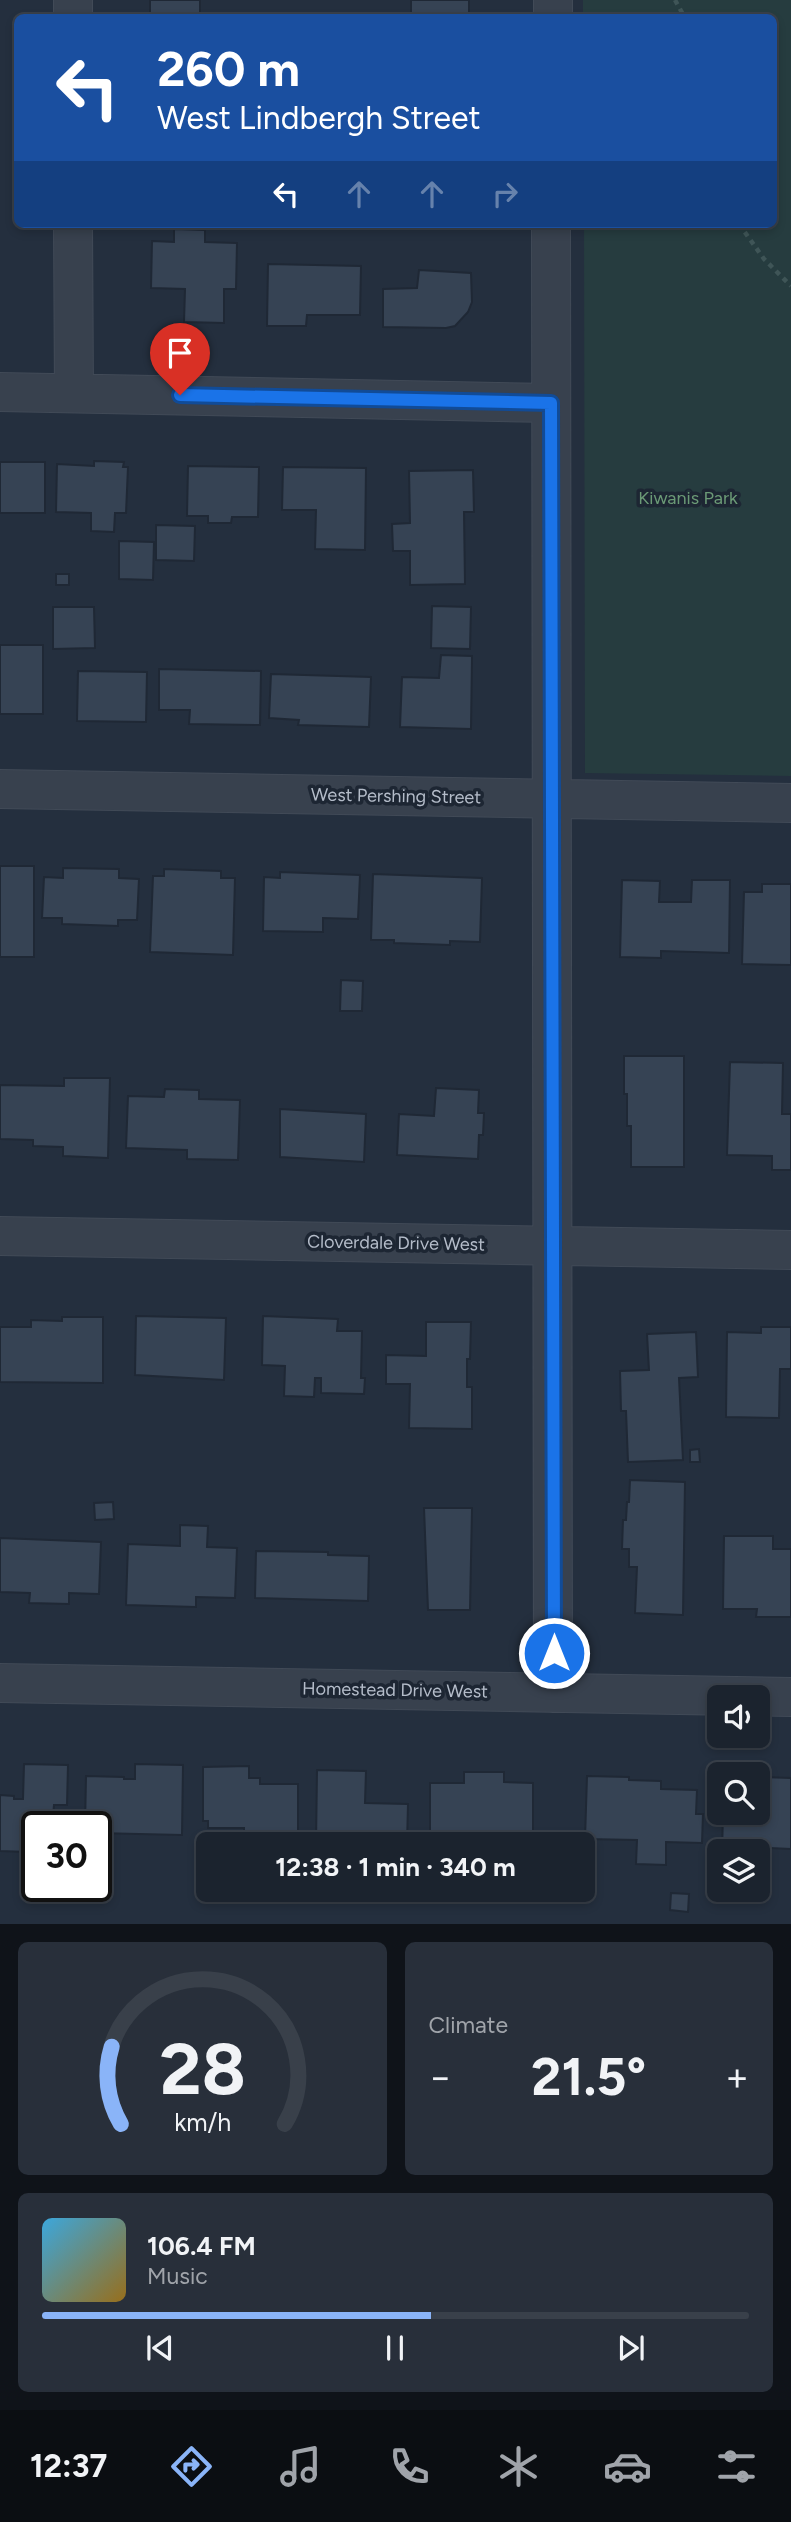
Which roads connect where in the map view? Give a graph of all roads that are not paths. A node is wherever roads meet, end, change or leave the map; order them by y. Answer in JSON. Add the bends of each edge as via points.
{"nodes":[{"id":1,"x":73,"y":228,"type":"edge"},
{"id":2,"x":551,"y":228,"type":"edge"},
{"id":3,"x":0,"y":391,"type":"edge"},
{"id":4,"x":74,"y":393,"type":"junction"},
{"id":5,"x":551,"y":403,"type":"junction"},
{"id":6,"x":0,"y":789,"type":"edge"},
{"id":7,"x":551,"y":799,"type":"junction"},
{"id":8,"x":791,"y":803,"type":"edge"},
{"id":9,"x":0,"y":1236,"type":"edge"},
{"id":10,"x":554,"y":1246,"type":"junction"},
{"id":11,"x":791,"y":1250,"type":"edge"},
{"id":12,"x":0,"y":1683,"type":"edge"},
{"id":13,"x":553,"y":1693,"type":"junction"},
{"id":14,"x":791,"y":1697,"type":"edge"}],
"edges":[{"from":1,"to":4,"type":"street"},
{"from":2,"to":5,"type":"street"},
{"from":3,"to":4,"type":"street"},
{"from":4,"to":5,"type":"street"},
{"from":5,"to":7,"type":"street"},
{"from":6,"to":7,"type":"street","name":"West Pershing Street"},
{"from":7,"to":8,"type":"street","name":"West Pershing Street"},
{"from":7,"to":10,"type":"street"},
{"from":9,"to":10,"type":"street","name":"Cloverdale Drive West"},
{"from":10,"to":11,"type":"street","name":"Cloverdale Drive West"},
{"from":10,"to":13,"type":"street"},
{"from":12,"to":13,"type":"street","name":"Homestead Drive West"},
{"from":13,"to":14,"type":"street","name":"Homestead Drive West"}]}
